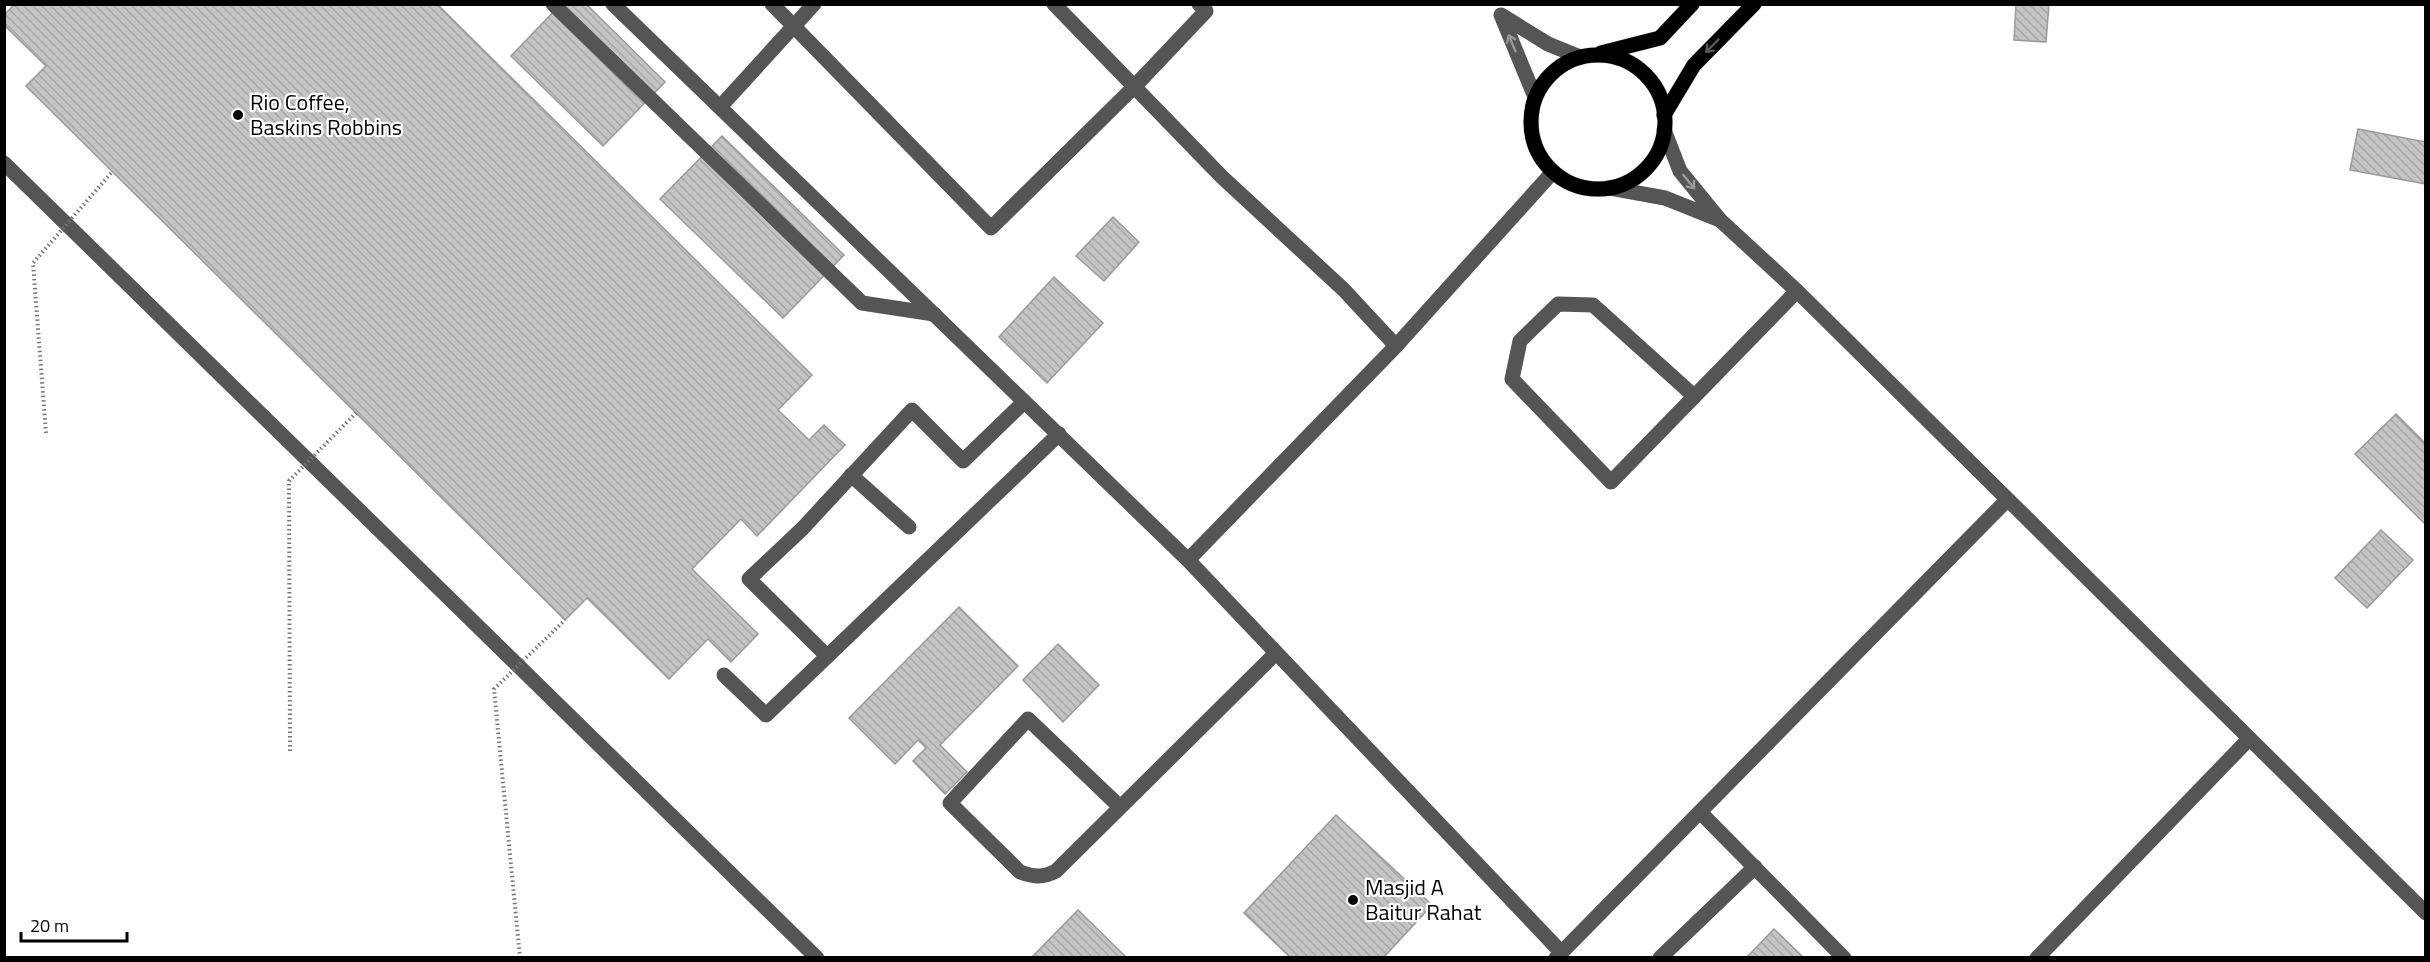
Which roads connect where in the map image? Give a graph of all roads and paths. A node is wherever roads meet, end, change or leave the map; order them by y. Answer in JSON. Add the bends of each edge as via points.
{"nodes":[{"id":1,"x":553,"y":4,"type":"edge"},
{"id":2,"x":613,"y":4,"type":"edge"},
{"id":3,"x":772,"y":4,"type":"edge"},
{"id":4,"x":814,"y":4,"type":"edge"},
{"id":5,"x":1054,"y":4,"type":"edge"},
{"id":6,"x":1199,"y":4,"type":"edge"},
{"id":7,"x":1489,"y":4,"type":"edge"},
{"id":8,"x":1692,"y":4,"type":"edge"},
{"id":9,"x":1754,"y":4,"type":"edge"},
{"id":10,"x":1501,"y":15,"type":"junction"},
{"id":11,"x":793,"y":27,"type":"junction"},
{"id":12,"x":1588,"y":56,"type":"junction"},
{"id":13,"x":1134,"y":87,"type":"junction"},
{"id":14,"x":1535,"y":97,"type":"junction"},
{"id":15,"x":720,"y":107,"type":"junction"},
{"id":16,"x":1664,"y":122,"type":"junction"},
{"id":17,"x":4,"y":163,"type":"edge"},
{"id":18,"x":112,"y":172,"type":"dead end"},
{"id":19,"x":1552,"y":172,"type":"junction"},
{"id":20,"x":1610,"y":188,"type":"junction"},
{"id":21,"x":1720,"y":220,"type":"junction"},
{"id":22,"x":1797,"y":291,"type":"junction"},
{"id":23,"x":934,"y":314,"type":"junction"},
{"id":24,"x":1396,"y":346,"type":"junction"},
{"id":25,"x":1694,"y":396,"type":"junction"},
{"id":26,"x":1024,"y":402,"type":"junction"},
{"id":27,"x":356,"y":413,"type":"dead end"},
{"id":28,"x":46,"y":433,"type":"dead end"},
{"id":29,"x":1059,"y":434,"type":"junction"},
{"id":30,"x":851,"y":475,"type":"junction"},
{"id":31,"x":2007,"y":500,"type":"junction"},
{"id":32,"x":909,"y":527,"type":"dead end"},
{"id":33,"x":1188,"y":560,"type":"junction"},
{"id":34,"x":566,"y":620,"type":"dead end"},
{"id":35,"x":1276,"y":653,"type":"junction"},
{"id":36,"x":827,"y":657,"type":"junction"},
{"id":37,"x":724,"y":675,"type":"dead end"},
{"id":38,"x":2249,"y":739,"type":"junction"},
{"id":39,"x":290,"y":751,"type":"dead end"},
{"id":40,"x":1120,"y":807,"type":"junction"},
{"id":41,"x":1700,"y":812,"type":"junction"},
{"id":42,"x":1755,"y":867,"type":"junction"},
{"id":43,"x":2426,"y":913,"type":"edge"},
{"id":44,"x":1559,"y":955,"type":"edge"},
{"id":45,"x":520,"y":957,"type":"edge"},
{"id":46,"x":818,"y":957,"type":"edge"},
{"id":47,"x":1660,"y":957,"type":"edge"},
{"id":48,"x":1844,"y":957,"type":"edge"},
{"id":49,"x":2037,"y":957,"type":"edge"}],
"edges":[{"from":1,"to":23,"type":"lane","via":[[862,303]]},
{"from":2,"to":15,"type":"lane"},
{"from":3,"to":11,"type":"lane"},
{"from":4,"to":11,"type":"lane"},
{"from":5,"to":13,"type":"lane"},
{"from":6,"to":13,"type":"lane","via":[[1206,11]]},
{"from":7,"to":10,"type":"lane"},
{"from":8,"to":12,"type":"main road","via":[[1660,38]]},
{"from":9,"to":16,"type":"main road","one_way":true,"via":[[1694,64]]},
{"from":10,"to":12,"type":"lane","via":[[1548,44]]},
{"from":14,"to":10,"type":"lane","one_way":true},
{"from":11,"to":13,"type":"lane","via":[[991,228]]},
{"from":11,"to":15,"type":"lane"},
{"from":12,"to":14,"type":"main road","via":[[1561,66],[1546,79]]},
{"from":12,"to":16,"type":"main road","via":[[1620,59],[1641,71],[1657,91]]},
{"from":13,"to":24,"type":"lane","via":[[1222,177],[1344,290]]},
{"from":14,"to":19,"type":"main road","via":[[1532,138],[1539,156]]},
{"from":15,"to":23,"type":"lane"},
{"from":16,"to":20,"type":"main road","via":[[1659,151],[1647,168],[1630,182]]},
{"from":16,"to":21,"type":"lane","one_way":true,"via":[[1680,171]]},
{"from":17,"to":46,"type":"lane"},
{"from":18,"to":28,"type":"path","bridge":true,"via":[[33,263]]},
{"from":19,"to":20,"type":"main road","via":[[1570,184]]},
{"from":19,"to":24,"type":"lane"},
{"from":20,"to":21,"type":"lane","via":[[1665,198]]},
{"from":21,"to":22,"type":"lane"},
{"from":22,"to":25,"type":"lane"},
{"from":22,"to":31,"type":"lane"},
{"from":23,"to":26,"type":"lane"},
{"from":24,"to":33,"type":"lane"},
{"from":25,"to":25,"type":"lane","via":[[1611,482],[1512,379],[1520,341],[1558,304],[1593,305]]},
{"from":26,"to":29,"type":"lane"},
{"from":26,"to":30,"type":"lane","via":[[963,461],[912,410]]},
{"from":27,"to":39,"type":"path","bridge":true,"via":[[289,481]]},
{"from":29,"to":33,"type":"lane"},
{"from":29,"to":36,"type":"lane"},
{"from":30,"to":32,"type":"lane"},
{"from":30,"to":36,"type":"lane","via":[[749,579]]},
{"from":31,"to":38,"type":"lane"},
{"from":31,"to":41,"type":"lane"},
{"from":33,"to":35,"type":"lane"},
{"from":34,"to":45,"type":"path","bridge":true,"via":[[494,689]]},
{"from":35,"to":40,"type":"lane"},
{"from":35,"to":44,"type":"lane"},
{"from":36,"to":37,"type":"lane","via":[[766,715]]},
{"from":38,"to":43,"type":"lane"},
{"from":38,"to":49,"type":"lane"},
{"from":40,"to":40,"type":"lane","via":[[1056,871],[1033,877],[1020,872],[950,803],[1028,719]]},
{"from":41,"to":42,"type":"lane"},
{"from":41,"to":44,"type":"lane"},
{"from":42,"to":47,"type":"lane"},
{"from":42,"to":48,"type":"lane"}]}
